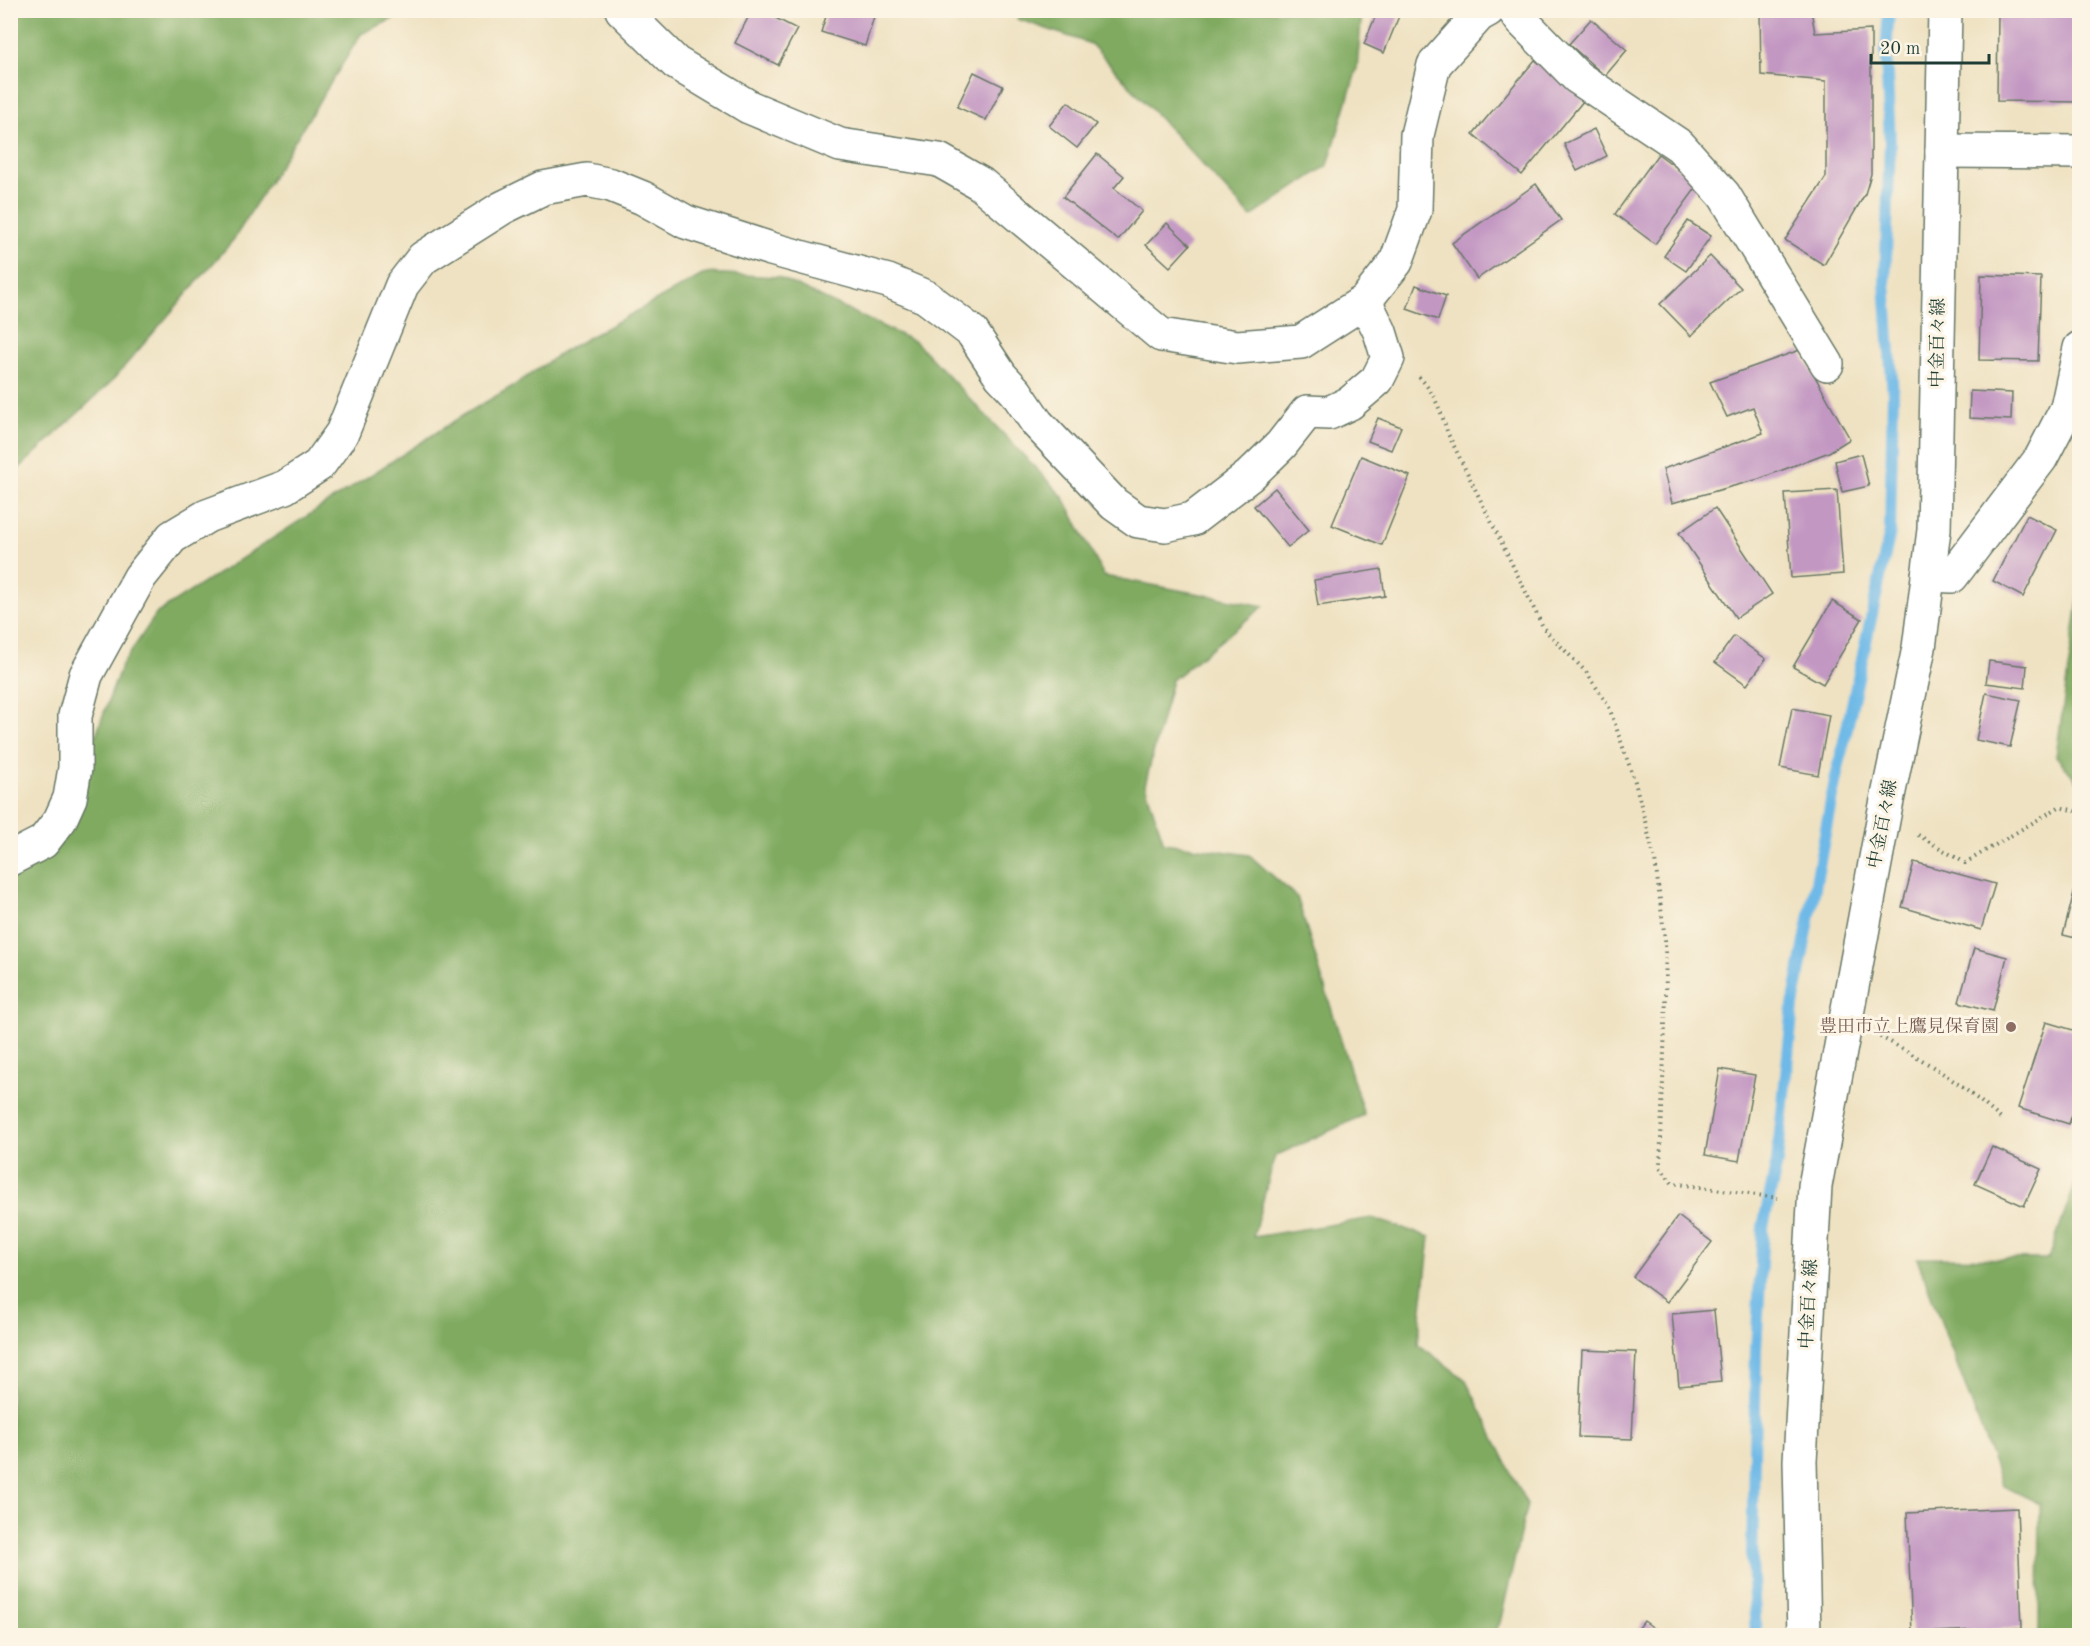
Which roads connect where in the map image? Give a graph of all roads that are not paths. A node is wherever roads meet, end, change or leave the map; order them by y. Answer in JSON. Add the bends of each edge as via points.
{"nodes":[{"id":1,"x":622,"y":10,"type":"edge"},
{"id":2,"x":1488,"y":10,"type":"edge"},
{"id":3,"x":1514,"y":10,"type":"edge"},
{"id":4,"x":1945,"y":10,"type":"edge"},
{"id":5,"x":1942,"y":151,"type":"junction"},
{"id":6,"x":2079,"y":152,"type":"edge"},
{"id":7,"x":1365,"y":301,"type":"junction"},
{"id":8,"x":2079,"y":348,"type":"edge"},
{"id":9,"x":1827,"y":364,"type":"dead end"},
{"id":10,"x":1929,"y":574,"type":"junction"},
{"id":11,"x":10,"y":859,"type":"edge"},
{"id":12,"x":1804,"y":1635,"type":"edge"}],
"edges":[{"from":1,"to":7,"type":"street","via":[[676,63],[749,107],[840,145],[939,160],[981,184],[1161,335],[1237,347],[1301,342]]},
{"from":2,"to":7,"type":"street","via":[[1434,65],[1417,135],[1415,210],[1396,262]]},
{"from":3,"to":9,"type":"street","via":[[1577,76],[1680,146],[1724,195]]},
{"from":4,"to":5,"type":"street","name":"中金百々線"},
{"from":5,"to":6,"type":"street"},
{"from":5,"to":10,"type":"street","name":"中金百々線","via":[[1934,530]]},
{"from":7,"to":11,"type":"street","via":[[1388,358],[1377,380],[1350,403],[1329,413],[1307,412],[1257,468],[1193,519],[1165,525],[1138,521],[1114,504],[1037,423],[972,332],[926,297],[888,281],[686,222],[611,185],[587,180],[543,188],[502,208],[423,258],[402,285],[342,433],[319,465],[285,487],[207,516],[172,537],[147,569],[86,675],[75,716],[75,768],[70,798],[60,820],[43,842]]},
{"from":8,"to":10,"type":"street","via":[[2067,408],[2041,458],[1952,576]]},
{"from":10,"to":12,"type":"street","name":"中金百々線","via":[[1919,648],[1815,1186],[1800,1461]]}]}
